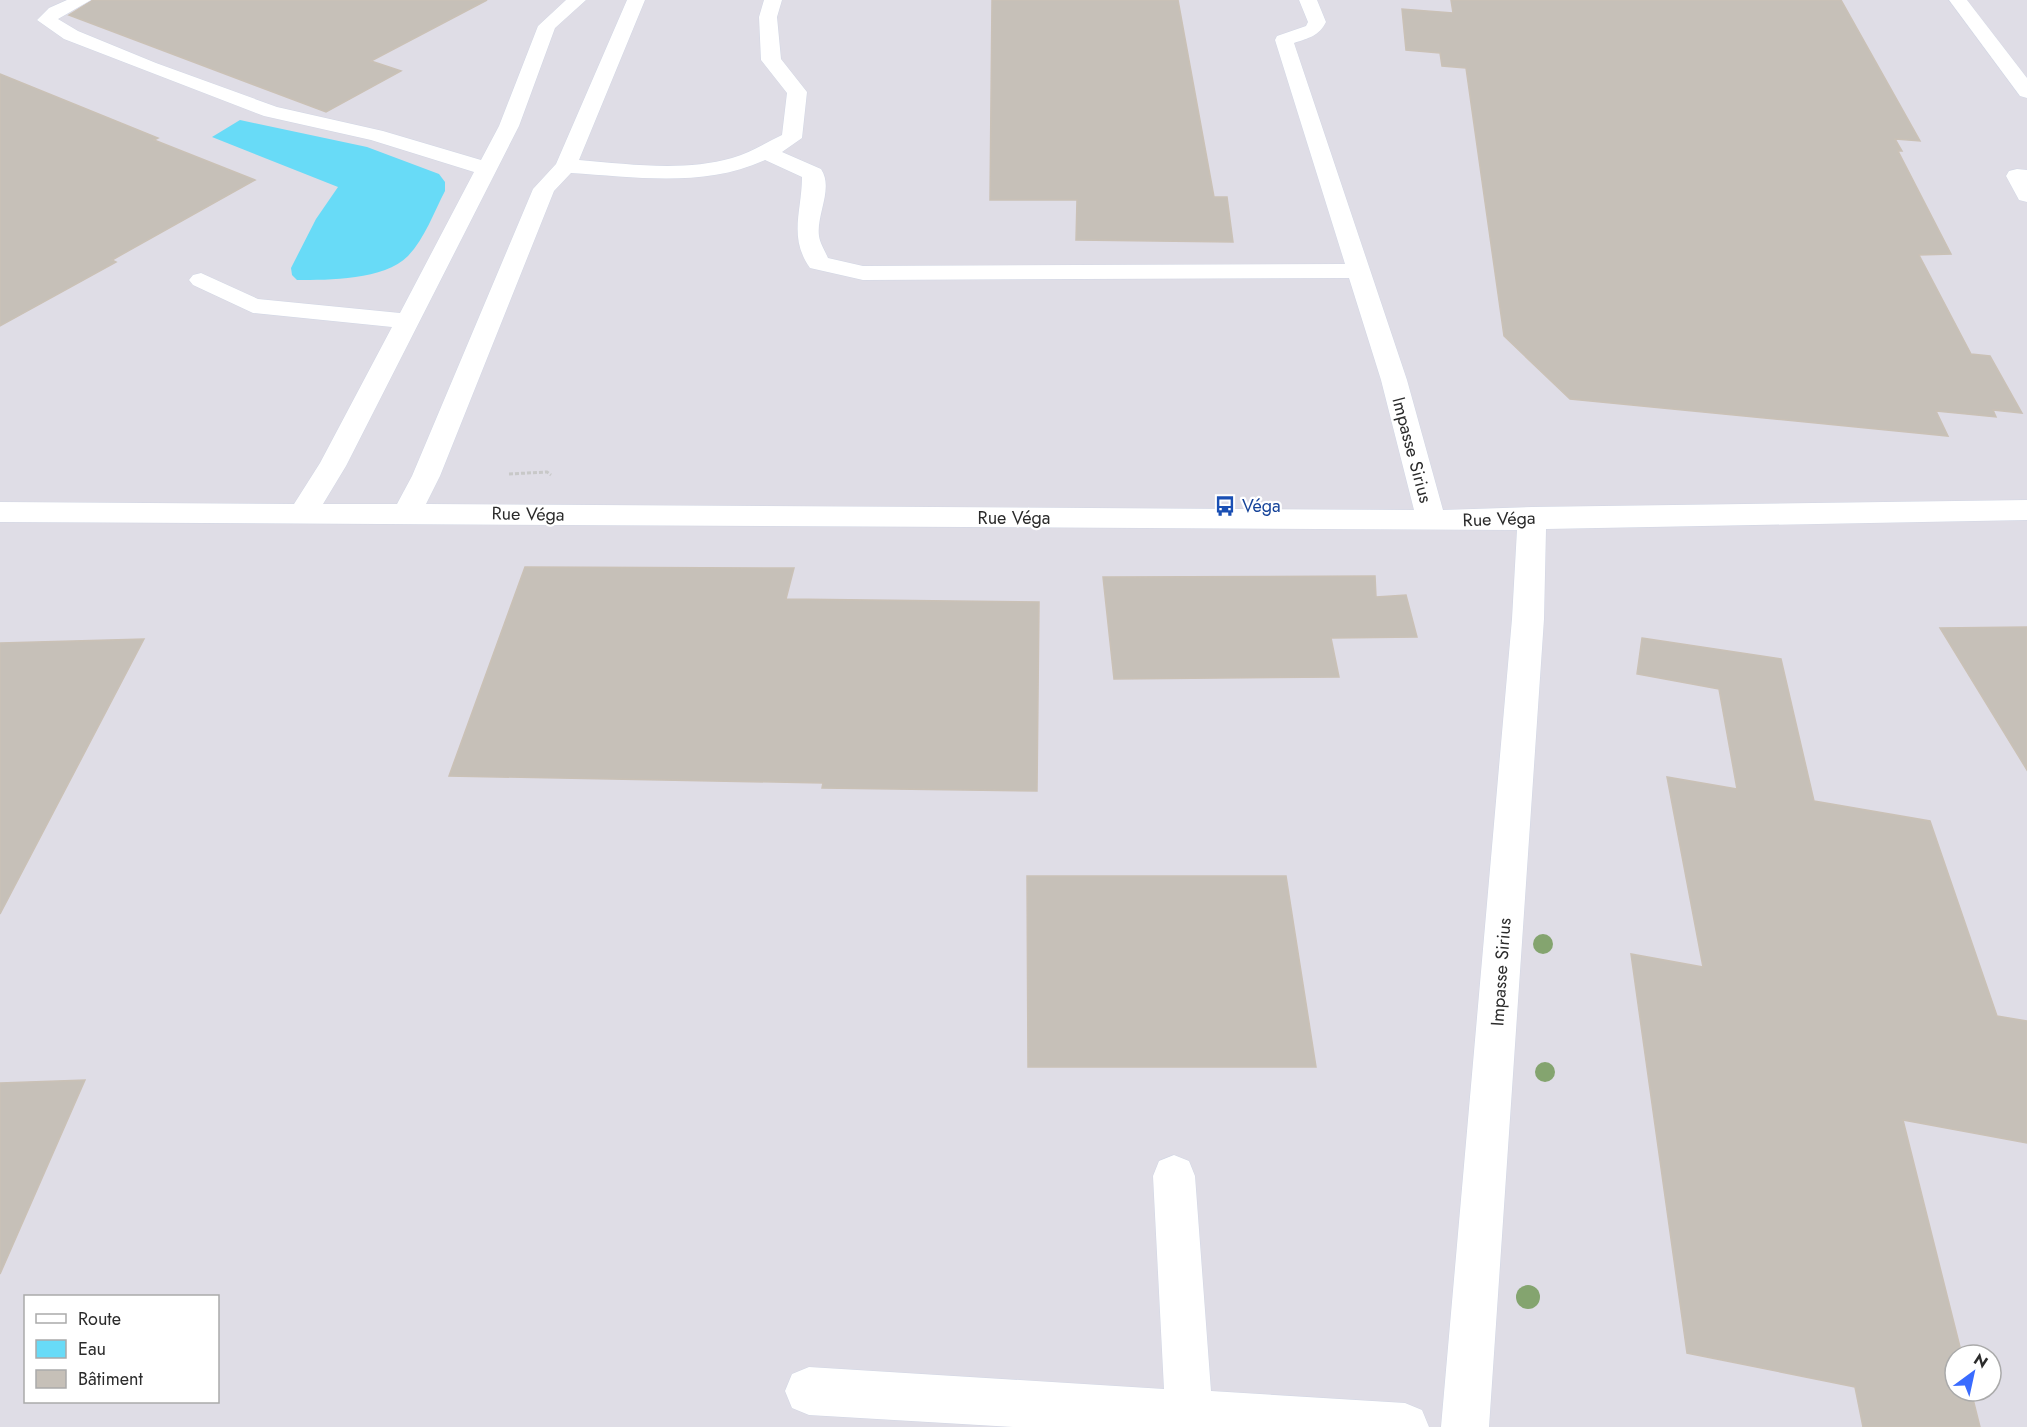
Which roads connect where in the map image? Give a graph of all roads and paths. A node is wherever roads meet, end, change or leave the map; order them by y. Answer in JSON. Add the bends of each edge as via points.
{"nodes":[{"id":1,"x":82,"y":0,"type":"edge"},
{"id":2,"x":577,"y":0,"type":"edge"},
{"id":3,"x":636,"y":0,"type":"edge"},
{"id":4,"x":773,"y":0,"type":"edge"},
{"id":5,"x":1308,"y":0,"type":"edge"},
{"id":6,"x":1958,"y":0,"type":"edge"},
{"id":7,"x":2027,"y":92,"type":"edge"},
{"id":8,"x":763,"y":152,"type":"junction"},
{"id":9,"x":566,"y":166,"type":"junction"},
{"id":10,"x":487,"y":170,"type":"junction"},
{"id":11,"x":2027,"y":177,"type":"edge"},
{"id":12,"x":2027,"y":195,"type":"edge"},
{"id":13,"x":1358,"y":271,"type":"junction"},
{"id":14,"x":201,"y":280,"type":"dead end"},
{"id":15,"x":407,"y":321,"type":"junction"},
{"id":16,"x":2027,"y":510,"type":"edge"},
{"id":17,"x":0,"y":512,"type":"edge"},
{"id":18,"x":303,"y":512,"type":"junction"},
{"id":19,"x":407,"y":513,"type":"junction"},
{"id":20,"x":1532,"y":518,"type":"junction"},
{"id":21,"x":1431,"y":521,"type":"junction"},
{"id":22,"x":1174,"y":1176,"type":"dead end"},
{"id":23,"x":809,"y":1391,"type":"dead end"},
{"id":24,"x":1190,"y":1414,"type":"junction"},
{"id":25,"x":1405,"y":1427,"type":"edge"},
{"id":26,"x":1465,"y":1427,"type":"edge"}],
"edges":[{"from":1,"to":10,"type":"street","via":[[54,12],[46,20],[82,40],[244,103],[376,135]]},
{"from":2,"to":10,"type":"street","via":[[547,26],[509,126]]},
{"from":3,"to":9,"type":"street"},
{"from":4,"to":8,"type":"street","via":[[768,17],[771,60],[797,92],[795,125],[792,138]]},
{"from":5,"to":13,"type":"street","name":"Impasse Sirius","via":[[1317,22],[1313,30],[1284,40]]},
{"from":6,"to":7,"type":"street"},
{"from":8,"to":9,"type":"street","via":[[742,162],[678,172]]},
{"from":8,"to":13,"type":"street","via":[[813,174],[807,235],[818,263],[863,273]]},
{"from":9,"to":19,"type":"street","via":[[544,189],[426,476]]},
{"from":10,"to":15,"type":"street"},
{"from":11,"to":12,"type":"street","via":[[2017,176]]},
{"from":13,"to":21,"type":"street","name":"Impasse Sirius","via":[[1394,380]]},
{"from":14,"to":15,"type":"street","via":[[253,306]]},
{"from":15,"to":18,"type":"street","via":[[332,466]]},
{"from":16,"to":20,"type":"street","name":"Rue Véga"},
{"from":17,"to":18,"type":"street","name":"Rue Véga"},
{"from":18,"to":19,"type":"street","name":"Rue Véga"},
{"from":19,"to":21,"type":"street","name":"Rue Véga"},
{"from":20,"to":21,"type":"street","name":"Rue Véga"},
{"from":20,"to":26,"type":"street","name":"Impasse Sirius","via":[[1528,619]]},
{"from":22,"to":24,"type":"street"},
{"from":23,"to":24,"type":"street"},
{"from":24,"to":25,"type":"street"}]}
